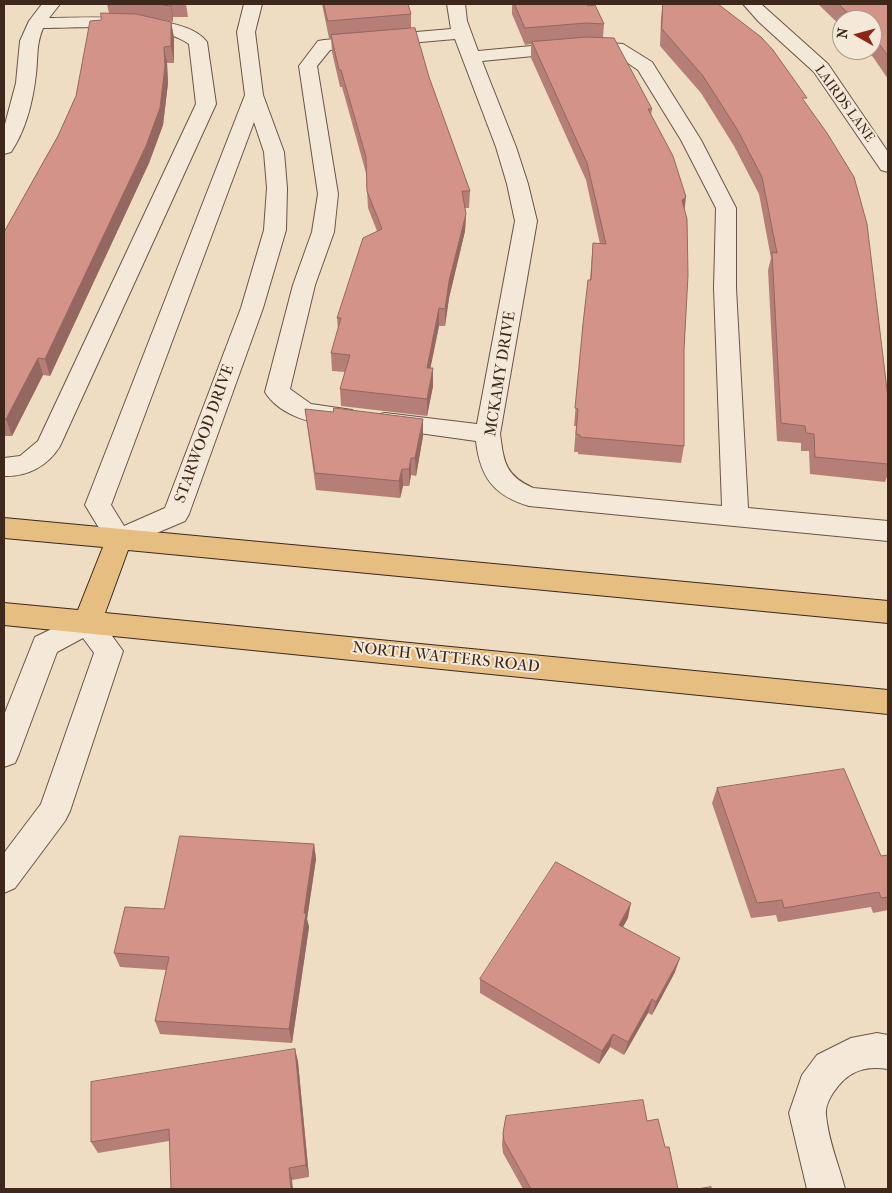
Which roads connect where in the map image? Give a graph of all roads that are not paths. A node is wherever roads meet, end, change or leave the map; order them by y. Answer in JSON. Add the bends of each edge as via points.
{"nodes":[{"id":1,"x":51,"y":4,"type":"edge"},
{"id":2,"x":253,"y":4,"type":"edge"},
{"id":3,"x":456,"y":4,"type":"edge"},
{"id":4,"x":752,"y":4,"type":"edge"},
{"id":5,"x":37,"y":23,"type":"junction"},
{"id":6,"x":463,"y":33,"type":"junction"},
{"id":7,"x":472,"y":57,"type":"junction"},
{"id":8,"x":254,"y":95,"type":"junction"},
{"id":9,"x":4,"y":148,"type":"edge"},
{"id":10,"x":888,"y":166,"type":"edge"},
{"id":11,"x":488,"y":434,"type":"junction"},
{"id":12,"x":4,"y":467,"type":"edge"},
{"id":13,"x":735,"y":516,"type":"junction"},
{"id":14,"x":4,"y":528,"type":"edge"},
{"id":15,"x":888,"y":531,"type":"edge"},
{"id":16,"x":119,"y":539,"type":"junction"},
{"id":17,"x":888,"y":612,"type":"edge"},
{"id":18,"x":4,"y":614,"type":"edge"},
{"id":19,"x":87,"y":623,"type":"junction"},
{"id":20,"x":888,"y":702,"type":"edge"},
{"id":21,"x":4,"y":754,"type":"edge"},
{"id":22,"x":4,"y":878,"type":"edge"},
{"id":23,"x":888,"y":1052,"type":"edge"},
{"id":24,"x":826,"y":1189,"type":"edge"}],
"edges":[{"from":1,"to":5,"type":"street"},
{"from":2,"to":8,"type":"street","name":"STARWOOD DRIVE","via":[[246,32]]},
{"from":3,"to":6,"type":"street","name":"MCKAMY DRIVE"},
{"from":4,"to":10,"type":"street","name":"LAIRDS LANE","via":[[821,68]]},
{"from":5,"to":9,"type":"street","via":[[27,54],[27,73],[19,110]]},
{"from":5,"to":12,"type":"street","via":[[153,24],[184,31],[198,42],[206,104],[48,446],[29,464]]},
{"from":6,"to":7,"type":"street","name":"MCKAMY DRIVE"},
{"from":6,"to":11,"type":"street","via":[[324,45],[308,66],[328,194],[323,232],[304,285],[277,392],[305,412]]},
{"from":7,"to":11,"type":"street","name":"MCKAMY DRIVE","via":[[512,160],[526,221]]},
{"from":7,"to":13,"type":"street","via":[[585,46],[617,48],[645,66],[691,140],[726,208],[725,288]]},
{"from":8,"to":16,"type":"street","name":"STARWOOD DRIVE","via":[[98,505]]},
{"from":8,"to":16,"type":"street","name":"STARWOOD DRIVE","via":[[274,152],[277,188],[275,230],[252,308],[176,514]]},
{"from":11,"to":13,"type":"street","name":"MCKAMY DRIVE","via":[[492,466],[499,478],[529,497]]},
{"from":13,"to":15,"type":"street","name":"MCKAMY DRIVE"},
{"from":14,"to":16,"type":"main road"},
{"from":16,"to":17,"type":"main road"},
{"from":16,"to":19,"type":"main road"},
{"from":18,"to":19,"type":"main road","name":"NORTH WATTERS ROAD"},
{"from":19,"to":20,"type":"main road","name":"NORTH WATTERS ROAD"},
{"from":19,"to":21,"type":"street","via":[[45,645]]},
{"from":19,"to":22,"type":"street","via":[[110,651],[54,811]]},
{"from":23,"to":24,"type":"street","via":[[877,1050],[851,1055],[830,1068],[815,1088],[807,1113]]}]}
